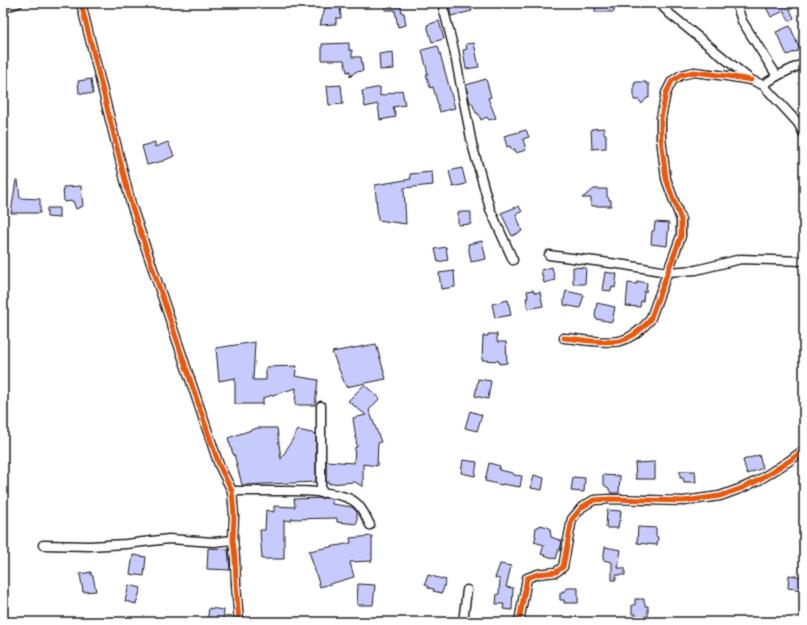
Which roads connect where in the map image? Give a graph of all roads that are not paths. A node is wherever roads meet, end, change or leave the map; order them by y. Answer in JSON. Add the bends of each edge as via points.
{"nodes":[{"id":1,"x":18,"y":3,"type":"edge"},
{"id":2,"x":81,"y":3,"type":"edge"},
{"id":3,"x":442,"y":3,"type":"edge"},
{"id":4,"x":659,"y":3,"type":"edge"},
{"id":5,"x":736,"y":3,"type":"edge"},
{"id":6,"x":3,"y":8,"type":"edge"},
{"id":7,"x":804,"y":63,"type":"edge"},
{"id":8,"x":777,"y":76,"type":"junction"},
{"id":9,"x":752,"y":80,"type":"junction"},
{"id":10,"x":763,"y":85,"type":"junction"},
{"id":11,"x":804,"y":134,"type":"edge"},
{"id":12,"x":549,"y":255,"type":"dead end"},
{"id":13,"x":513,"y":260,"type":"dead end"},
{"id":14,"x":804,"y":261,"type":"edge"},
{"id":15,"x":668,"y":272,"type":"junction"},
{"id":16,"x":564,"y":338,"type":"dead end"},
{"id":17,"x":321,"y":406,"type":"dead end"},
{"id":18,"x":804,"y":450,"type":"edge"},
{"id":19,"x":232,"y":491,"type":"junction"},
{"id":20,"x":321,"y":492,"type":"junction"},
{"id":21,"x":370,"y":525,"type":"dead end"},
{"id":22,"x":233,"y":540,"type":"junction"},
{"id":23,"x":43,"y":545,"type":"dead end"},
{"id":24,"x":467,"y":590,"type":"dead end"},
{"id":25,"x":239,"y":622,"type":"edge"},
{"id":26,"x":463,"y":622,"type":"edge"},
{"id":27,"x":519,"y":622,"type":"edge"}],
"edges":[{"from":1,"to":6,"type":"street"},
{"from":2,"to":19,"type":"street","via":[[131,204],[219,465]]},
{"from":3,"to":13,"type":"street","via":[[474,151],[490,209]]},
{"from":4,"to":9,"type":"street"},
{"from":5,"to":8,"type":"street","via":[[742,21]]},
{"from":7,"to":8,"type":"street"},
{"from":8,"to":10,"type":"street"},
{"from":9,"to":10,"type":"street"},
{"from":9,"to":15,"type":"street","via":[[694,72],[681,75],[672,81],[666,93],[661,118],[663,159],[666,179],[681,220],[681,236]]},
{"from":10,"to":11,"type":"street","via":[[798,123]]},
{"from":12,"to":15,"type":"street"},
{"from":14,"to":15,"type":"street","via":[[742,259],[696,270]]},
{"from":15,"to":16,"type":"street","via":[[650,320],[644,328],[620,341],[600,342]]},
{"from":17,"to":20,"type":"street"},
{"from":18,"to":27,"type":"street","via":[[759,480],[720,496],[684,501],[594,500],[582,507],[572,519],[563,567],[556,572],[527,578]]},
{"from":19,"to":20,"type":"street"},
{"from":19,"to":22,"type":"street"},
{"from":20,"to":21,"type":"street","via":[[342,496],[354,502],[365,514]]},
{"from":22,"to":23,"type":"street","via":[[214,542],[169,539],[89,546]]},
{"from":22,"to":25,"type":"street"},
{"from":24,"to":26,"type":"street"}]}
